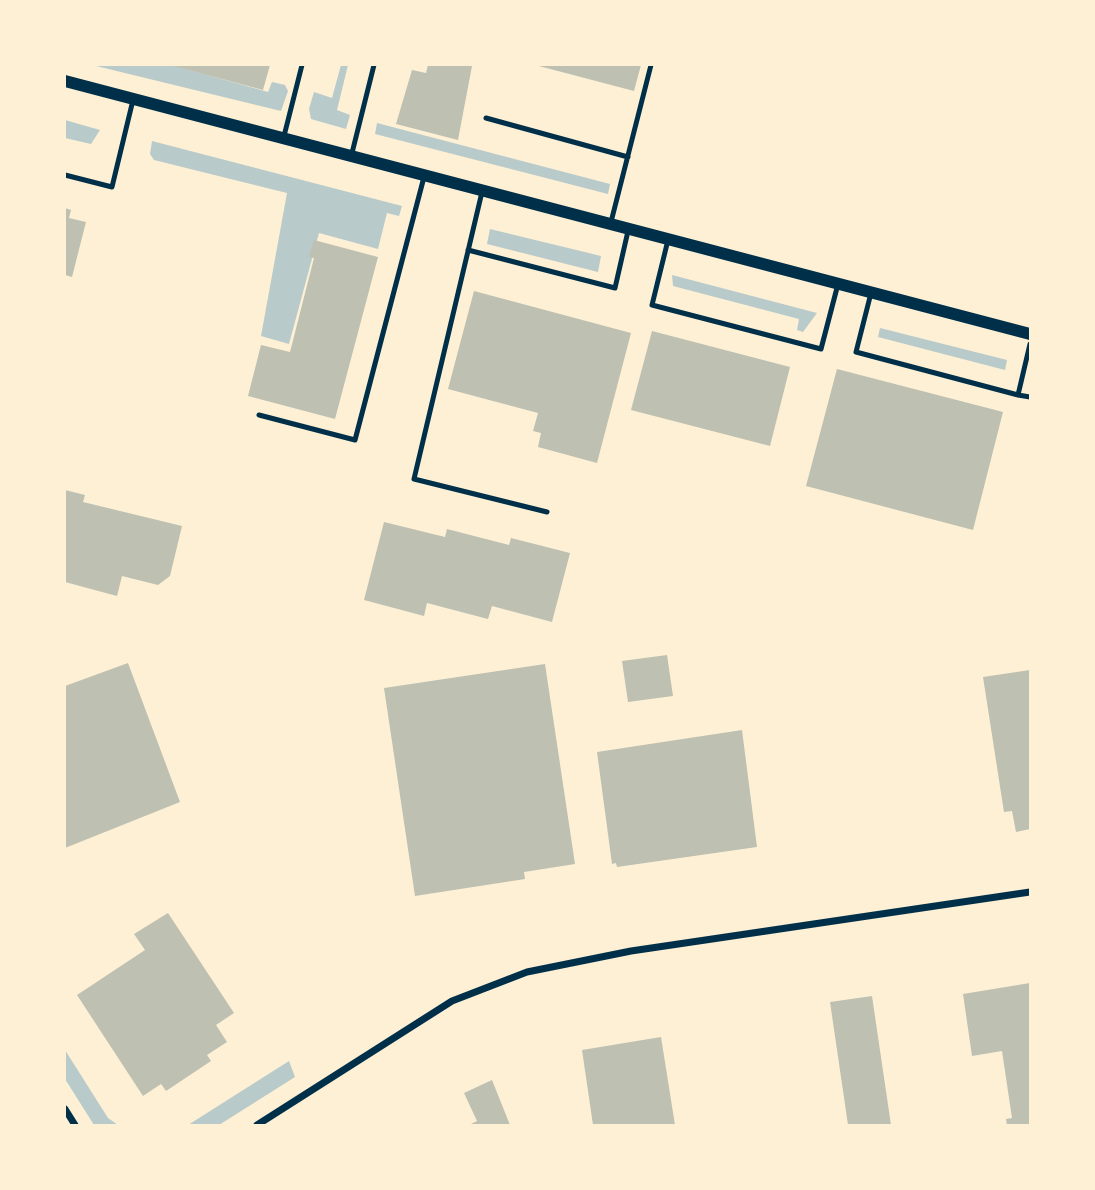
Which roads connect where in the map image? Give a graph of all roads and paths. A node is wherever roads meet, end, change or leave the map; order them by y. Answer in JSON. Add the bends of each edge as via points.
{"nodes":[{"id":1,"x":302,"y":65,"type":"edge"},
{"id":2,"x":374,"y":65,"type":"edge"},
{"id":3,"x":651,"y":65,"type":"edge"},
{"id":4,"x":65,"y":82,"type":"edge"},
{"id":5,"x":133,"y":100,"type":"junction"},
{"id":6,"x":486,"y":118,"type":"dead end"},
{"id":7,"x":284,"y":139,"type":"junction"},
{"id":8,"x":351,"y":157,"type":"junction"},
{"id":9,"x":628,"y":157,"type":"junction"},
{"id":10,"x":65,"y":175,"type":"edge"},
{"id":11,"x":424,"y":177,"type":"junction"},
{"id":12,"x":482,"y":192,"type":"junction"},
{"id":13,"x":610,"y":225,"type":"junction"},
{"id":14,"x":628,"y":229,"type":"junction"},
{"id":15,"x":668,"y":240,"type":"junction"},
{"id":16,"x":468,"y":250,"type":"junction"},
{"id":17,"x":838,"y":284,"type":"junction"},
{"id":18,"x":871,"y":293,"type":"junction"},
{"id":19,"x":1030,"y":334,"type":"edge"},
{"id":20,"x":1030,"y":344,"type":"edge"},
{"id":21,"x":1017,"y":395,"type":"junction"},
{"id":22,"x":1030,"y":397,"type":"edge"},
{"id":23,"x":259,"y":415,"type":"dead end"},
{"id":24,"x":547,"y":512,"type":"dead end"},
{"id":25,"x":1030,"y":892,"type":"edge"},
{"id":26,"x":65,"y":1109,"type":"edge"},
{"id":27,"x":75,"y":1125,"type":"edge"},
{"id":28,"x":257,"y":1125,"type":"edge"}],
"edges":[{"from":1,"to":7,"type":"lane"},
{"from":2,"to":8,"type":"lane"},
{"from":3,"to":9,"type":"lane"},
{"from":4,"to":5,"type":"street"},
{"from":5,"to":7,"type":"street"},
{"from":5,"to":10,"type":"lane","via":[[112,187]]},
{"from":6,"to":9,"type":"lane"},
{"from":7,"to":8,"type":"street"},
{"from":8,"to":11,"type":"street"},
{"from":9,"to":13,"type":"lane"},
{"from":11,"to":12,"type":"street"},
{"from":11,"to":23,"type":"lane","via":[[355,440]]},
{"from":12,"to":13,"type":"street"},
{"from":12,"to":16,"type":"lane"},
{"from":13,"to":14,"type":"street"},
{"from":14,"to":15,"type":"street"},
{"from":14,"to":16,"type":"lane","via":[[615,288]]},
{"from":15,"to":17,"type":"street"},
{"from":15,"to":17,"type":"lane","via":[[652,305],[821,349]]},
{"from":16,"to":24,"type":"lane","via":[[414,479]]},
{"from":17,"to":18,"type":"street"},
{"from":18,"to":19,"type":"street"},
{"from":18,"to":21,"type":"lane","via":[[856,352]]},
{"from":20,"to":21,"type":"lane"},
{"from":21,"to":22,"type":"lane"},
{"from":25,"to":28,"type":"street","via":[[631,951],[527,972],[452,1001]]},
{"from":26,"to":27,"type":"street"}]}
